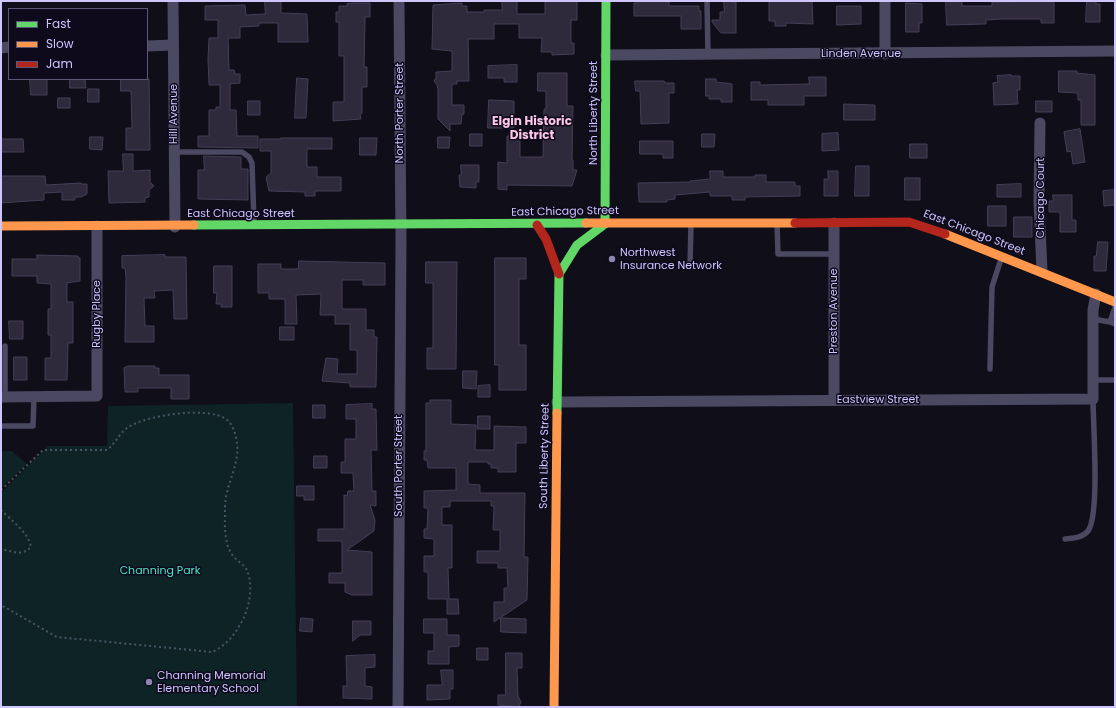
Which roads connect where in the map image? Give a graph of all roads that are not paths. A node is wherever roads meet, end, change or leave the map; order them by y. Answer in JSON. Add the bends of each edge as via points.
{"nodes":[{"id":1,"x":173,"y":1,"type":"edge"},
{"id":2,"x":400,"y":1,"type":"edge"},
{"id":3,"x":606,"y":1,"type":"edge"},
{"id":4,"x":707,"y":1,"type":"edge"},
{"id":5,"x":885,"y":1,"type":"edge"},
{"id":6,"x":173,"y":45,"type":"junction"},
{"id":7,"x":148,"y":46,"type":"edge"},
{"id":8,"x":1115,"y":51,"type":"edge"},
{"id":9,"x":885,"y":54,"type":"junction"},
{"id":10,"x":606,"y":55,"type":"junction"},
{"id":11,"x":708,"y":55,"type":"junction"},
{"id":12,"x":1040,"y":124,"type":"dead end"},
{"id":13,"x":174,"y":152,"type":"junction"},
{"id":14,"x":691,"y":223,"type":"junction"},
{"id":15,"x":777,"y":223,"type":"junction"},
{"id":16,"x":834,"y":223,"type":"junction"},
{"id":17,"x":605,"y":224,"type":"junction"},
{"id":18,"x":537,"y":225,"type":"junction"},
{"id":19,"x":1,"y":226,"type":"edge"},
{"id":20,"x":97,"y":226,"type":"junction"},
{"id":21,"x":174,"y":226,"type":"junction"},
{"id":22,"x":254,"y":226,"type":"junction"},
{"id":23,"x":401,"y":226,"type":"junction"},
{"id":24,"x":835,"y":254,"type":"junction"},
{"id":25,"x":1002,"y":256,"type":"junction"},
{"id":26,"x":690,"y":267,"type":"dead end"},
{"id":27,"x":1042,"y":272,"type":"junction"},
{"id":28,"x":559,"y":274,"type":"junction"},
{"id":29,"x":1096,"y":294,"type":"junction"},
{"id":30,"x":1115,"y":302,"type":"edge"},
{"id":31,"x":1115,"y":307,"type":"edge"},
{"id":32,"x":1092,"y":319,"type":"junction"},
{"id":33,"x":1112,"y":323,"type":"edge"},
{"id":34,"x":5,"y":346,"type":"dead end"},
{"id":35,"x":990,"y":369,"type":"dead end"},
{"id":36,"x":1094,"y":380,"type":"junction"},
{"id":37,"x":1115,"y":380,"type":"edge"},
{"id":38,"x":3,"y":397,"type":"edge"},
{"id":39,"x":34,"y":397,"type":"junction"},
{"id":40,"x":1092,"y":399,"type":"junction"},
{"id":41,"x":834,"y":400,"type":"junction"},
{"id":42,"x":557,"y":402,"type":"junction"},
{"id":43,"x":1,"y":426,"type":"edge"},
{"id":44,"x":1065,"y":539,"type":"dead end"},
{"id":45,"x":398,"y":707,"type":"edge"},
{"id":46,"x":554,"y":707,"type":"edge"}],
"edges":[{"from":1,"to":6,"type":"street","name":"Hill Avenue"},
{"from":2,"to":23,"type":"street","name":"North Porter Street"},
{"from":3,"to":10,"type":"main road","name":"North Liberty Street"},
{"from":4,"to":11,"type":"lane"},
{"from":5,"to":9,"type":"street"},
{"from":6,"to":7,"type":"street"},
{"from":6,"to":13,"type":"street","name":"Hill Avenue"},
{"from":8,"to":9,"type":"street","name":"Linden Avenue"},
{"from":9,"to":11,"type":"street","name":"Linden Avenue"},
{"from":10,"to":11,"type":"street","name":"Linden Avenue"},
{"from":10,"to":17,"type":"main road","name":"North Liberty Street"},
{"from":12,"to":27,"type":"street","name":"Chicago Court","via":[[1039,206]]},
{"from":13,"to":21,"type":"street","name":"Hill Avenue"},
{"from":13,"to":22,"type":"lane","via":[[242,152],[249,157],[252,163]]},
{"from":14,"to":15,"type":"main road","name":"East Chicago Street"},
{"from":14,"to":17,"type":"main road","name":"East Chicago Street"},
{"from":14,"to":26,"type":"lane"},
{"from":15,"to":16,"type":"main road","name":"East Chicago Street"},
{"from":15,"to":24,"type":"lane","via":[[778,254]]},
{"from":16,"to":24,"type":"street","name":"Preston Avenue"},
{"from":16,"to":25,"type":"main road","name":"East Chicago Street","via":[[915,223]]},
{"from":17,"to":18,"type":"main road","name":"East Chicago Street"},
{"from":17,"to":28,"type":"main road","via":[[577,245]]},
{"from":18,"to":23,"type":"main road","name":"East Chicago Street"},
{"from":18,"to":28,"type":"main road","via":[[546,239]]},
{"from":19,"to":20,"type":"main road","name":"East Chicago Street"},
{"from":20,"to":21,"type":"main road","name":"East Chicago Street"},
{"from":20,"to":39,"type":"street","name":"Rugby Place","via":[[97,396]]},
{"from":21,"to":22,"type":"main road","name":"East Chicago Street"},
{"from":22,"to":23,"type":"main road","name":"East Chicago Street"},
{"from":23,"to":45,"type":"street","name":"South Porter Street"},
{"from":24,"to":41,"type":"street","name":"Preston Avenue"},
{"from":25,"to":27,"type":"main road","name":"East Chicago Street"},
{"from":25,"to":35,"type":"lane","via":[[992,287]]},
{"from":27,"to":29,"type":"main road","name":"East Chicago Street"},
{"from":28,"to":42,"type":"main road","name":"South Liberty Street"},
{"from":29,"to":30,"type":"main road","name":"East Chicago Street"},
{"from":29,"to":32,"type":"street"},
{"from":31,"to":33,"type":"lane"},
{"from":32,"to":33,"type":"lane"},
{"from":32,"to":36,"type":"street"},
{"from":34,"to":38,"type":"lane"},
{"from":36,"to":37,"type":"lane"},
{"from":36,"to":40,"type":"street"},
{"from":38,"to":39,"type":"street"},
{"from":39,"to":43,"type":"lane","via":[[33,426]]},
{"from":40,"to":41,"type":"street","name":"Eastview Street"},
{"from":40,"to":44,"type":"lane","via":[[1095,461],[1093,513],[1089,530],[1082,536]]},
{"from":41,"to":42,"type":"street","name":"Eastview Street"},
{"from":42,"to":46,"type":"main road","name":"South Liberty Street"}]}
